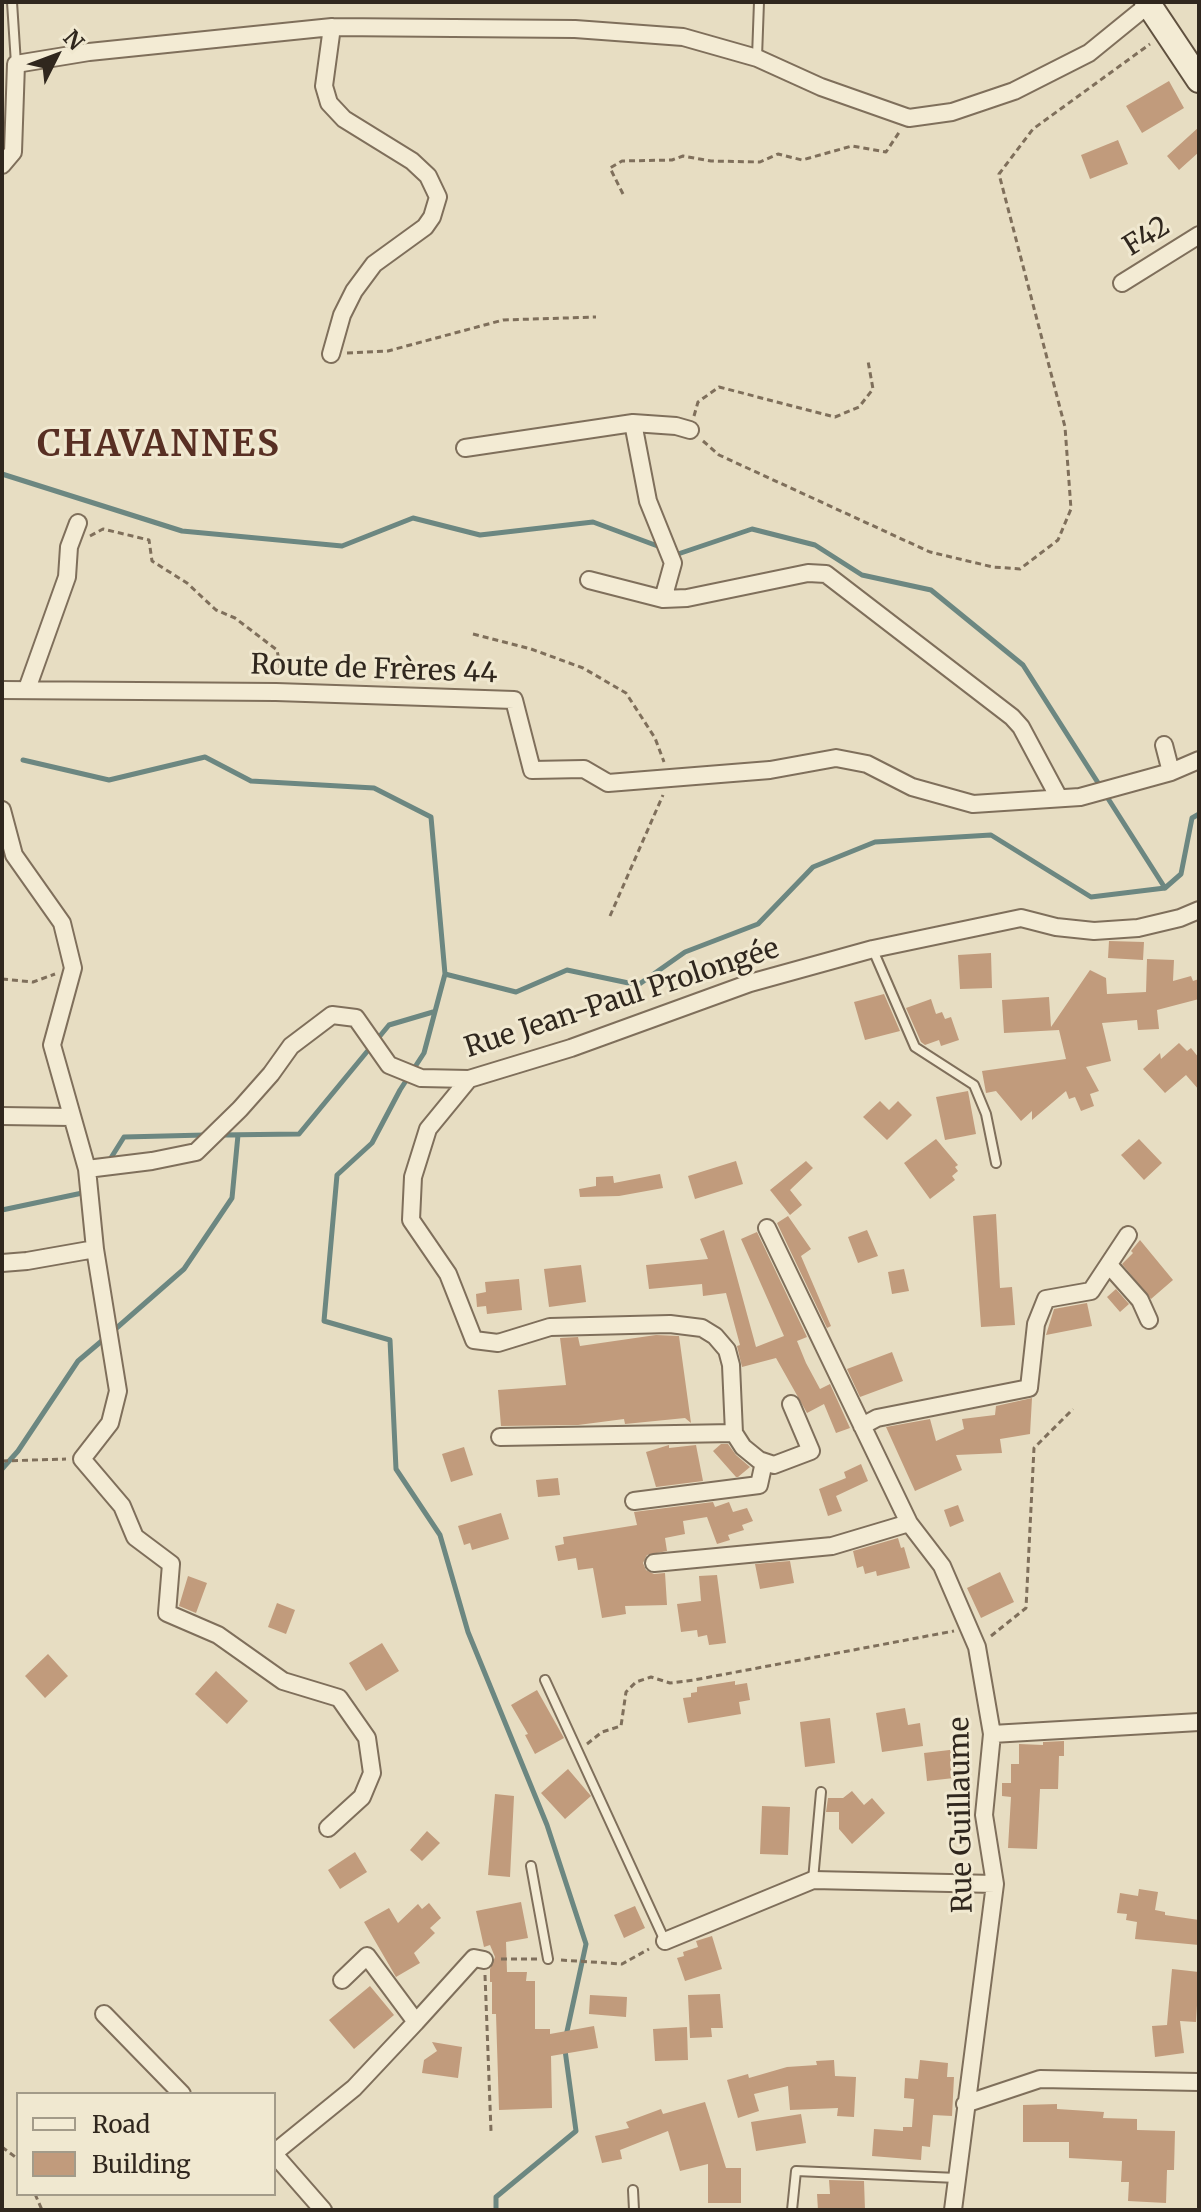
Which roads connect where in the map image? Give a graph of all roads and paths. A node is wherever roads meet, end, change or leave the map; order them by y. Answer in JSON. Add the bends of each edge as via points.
{"nodes":[{"id":1,"x":12,"y":2,"type":"edge"},
{"id":2,"x":759,"y":2,"type":"edge"},
{"id":3,"x":1149,"y":3,"type":"edge"},
{"id":4,"x":332,"y":27,"type":"junction"},
{"id":5,"x":1166,"y":33,"type":"junction"},
{"id":6,"x":757,"y":58,"type":"junction"},
{"id":7,"x":16,"y":64,"type":"junction"},
{"id":8,"x":1199,"y":80,"type":"edge"},
{"id":9,"x":909,"y":118,"type":"junction"},
{"id":10,"x":2,"y":165,"type":"edge"},
{"id":11,"x":623,"y":194,"type":"dead end"},
{"id":12,"x":1199,"y":235,"type":"edge"},
{"id":13,"x":1122,"y":283,"type":"dead end"},
{"id":14,"x":596,"y":317,"type":"dead end"},
{"id":15,"x":331,"y":354,"type":"joint"},
{"id":16,"x":868,"y":361,"type":"dead end"},
{"id":17,"x":633,"y":423,"type":"junction"},
{"id":18,"x":690,"y":430,"type":"junction"},
{"id":19,"x":465,"y":448,"type":"dead end"},
{"id":20,"x":78,"y":523,"type":"dead end"},
{"id":21,"x":69,"y":547,"type":"junction"},
{"id":22,"x":589,"y":580,"type":"dead end"},
{"id":23,"x":663,"y":599,"type":"junction"},
{"id":24,"x":473,"y":634,"type":"dead end"},
{"id":25,"x":27,"y":689,"type":"junction"},
{"id":26,"x":2,"y":690,"type":"edge"},
{"id":27,"x":276,"y":692,"type":"junction"},
{"id":28,"x":1164,"y":745,"type":"dead end"},
{"id":29,"x":1199,"y":760,"type":"edge"},
{"id":30,"x":1171,"y":772,"type":"junction"},
{"id":31,"x":670,"y":778,"type":"junction"},
{"id":32,"x":1059,"y":798,"type":"junction"},
{"id":33,"x":2,"y":810,"type":"edge"},
{"id":34,"x":1199,"y":910,"type":"edge"},
{"id":35,"x":610,"y":916,"type":"dead end"},
{"id":36,"x":873,"y":949,"type":"junction"},
{"id":37,"x":73,"y":968,"type":"junction"},
{"id":38,"x":2,"y":979,"type":"edge"},
{"id":39,"x":469,"y":1079,"type":"junction"},
{"id":40,"x":2,"y":1116,"type":"edge"},
{"id":41,"x":71,"y":1117,"type":"junction"},
{"id":42,"x":996,"y":1163,"type":"dead end"},
{"id":43,"x":87,"y":1169,"type":"junction"},
{"id":44,"x":767,"y":1228,"type":"dead end"},
{"id":45,"x":1128,"y":1235,"type":"dead end"},
{"id":46,"x":95,"y":1249,"type":"junction"},
{"id":47,"x":2,"y":1263,"type":"edge"},
{"id":48,"x":1109,"y":1265,"type":"junction"},
{"id":49,"x":1149,"y":1320,"type":"dead end"},
{"id":50,"x":791,"y":1404,"type":"dead end"},
{"id":51,"x":1073,"y":1409,"type":"dead end"},
{"id":52,"x":862,"y":1426,"type":"junction"},
{"id":53,"x":734,"y":1433,"type":"junction"},
{"id":54,"x":500,"y":1437,"type":"dead end"},
{"id":55,"x":82,"y":1459,"type":"junction"},
{"id":56,"x":2,"y":1461,"type":"edge"},
{"id":57,"x":764,"y":1462,"type":"junction"},
{"id":58,"x":634,"y":1501,"type":"dead end"},
{"id":59,"x":909,"y":1523,"type":"junction"},
{"id":60,"x":654,"y":1563,"type":"dead end"},
{"id":61,"x":970,"y":1628,"type":"junction"},
{"id":62,"x":977,"y":1647,"type":"junction"},
{"id":63,"x":545,"y":1680,"type":"dead end"},
{"id":64,"x":1199,"y":1722,"type":"edge"},
{"id":65,"x":992,"y":1734,"type":"junction"},
{"id":66,"x":578,"y":1752,"type":"junction"},
{"id":67,"x":821,"y":1792,"type":"dead end"},
{"id":68,"x":328,"y":1828,"type":"dead end"},
{"id":69,"x":531,"y":1866,"type":"dead end"},
{"id":70,"x":813,"y":1880,"type":"junction"},
{"id":71,"x":995,"y":1884,"type":"junction"},
{"id":72,"x":665,"y":1941,"type":"junction"},
{"id":73,"x":548,"y":1959,"type":"junction"},
{"id":74,"x":484,"y":1960,"type":"junction"},
{"id":75,"x":342,"y":1980,"type":"dead end"},
{"id":76,"x":104,"y":2014,"type":"dead end"},
{"id":77,"x":416,"y":2022,"type":"junction"},
{"id":78,"x":1199,"y":2082,"type":"edge"},
{"id":79,"x":180,"y":2092,"type":"edge"},
{"id":80,"x":965,"y":2104,"type":"junction"},
{"id":81,"x":491,"y":2131,"type":"dead end"},
{"id":82,"x":276,"y":2152,"type":"edge"},
{"id":83,"x":276,"y":2156,"type":"edge"},
{"id":84,"x":957,"y":2178,"type":"junction"},
{"id":85,"x":633,"y":2190,"type":"dead end"},
{"id":86,"x":323,"y":2210,"type":"edge"},
{"id":87,"x":634,"y":2210,"type":"edge"},
{"id":88,"x":792,"y":2210,"type":"edge"},
{"id":89,"x":953,"y":2210,"type":"edge"}],
"edges":[{"from":1,"to":7,"type":"lane"},
{"from":2,"to":6,"type":"lane"},
{"from":3,"to":5,"type":"main road"},
{"from":3,"to":9,"type":"street","via":[[1089,53],[1014,91],[952,112]]},
{"from":4,"to":6,"type":"street","via":[[575,29],[683,37]]},
{"from":4,"to":7,"type":"street"},
{"from":4,"to":15,"type":"street","via":[[324,86],[329,103],[344,119],[412,161],[428,176],[438,197],[425,227],[374,264],[354,291]]},
{"from":5,"to":8,"type":"main road"},
{"from":5,"to":18,"type":"path","via":[[1033,129],[999,174],[1065,427],[1071,509],[1058,540],[1020,569],[930,552],[719,455]]},
{"from":6,"to":9,"type":"street"},
{"from":7,"to":10,"type":"street","via":[[13,152]]},
{"from":9,"to":11,"type":"path","via":[[886,152],[852,146],[802,160],[778,154],[760,162],[683,156],[622,161],[610,168]]},
{"from":12,"to":13,"type":"street","name":"F42"},
{"from":14,"to":15,"type":"path","via":[[503,320],[388,351]]},
{"from":16,"to":18,"type":"path","via":[[873,389],[859,407],[835,417],[719,387],[698,402]]},
{"from":17,"to":18,"type":"street"},
{"from":17,"to":19,"type":"street"},
{"from":17,"to":23,"type":"street","via":[[648,501],[673,563]]},
{"from":20,"to":21,"type":"street"},
{"from":21,"to":25,"type":"street","via":[[67,577]]},
{"from":21,"to":27,"type":"path","via":[[103,529],[149,540],[152,561],[277,650]]},
{"from":22,"to":23,"type":"street"},
{"from":23,"to":32,"type":"street","via":[[826,574],[1012,717]]},
{"from":24,"to":31,"type":"path","via":[[583,668],[626,693],[655,738]]},
{"from":25,"to":26,"type":"street","name":"Route de Frères 44"},
{"from":25,"to":27,"type":"street","name":"Route de Frères 44"},
{"from":27,"to":31,"type":"street","name":"Route de Frères 44","via":[[514,700],[532,770],[584,769],[608,783]]},
{"from":28,"to":30,"type":"street"},
{"from":29,"to":30,"type":"street","name":"Route de Frères 44"},
{"from":30,"to":32,"type":"street","name":"Route de Frères 44"},
{"from":31,"to":32,"type":"street","name":"Route de Frères 44","via":[[770,770],[836,758],[867,764],[912,787],[973,804]]},
{"from":31,"to":35,"type":"path"},
{"from":33,"to":37,"type":"street","via":[[14,855],[62,923]]},
{"from":34,"to":36,"type":"street","name":"Rue Jean-Paul Prolongée","via":[[1138,928],[1094,931],[1021,918]]},
{"from":36,"to":39,"type":"street","name":"Rue Jean-Paul Prolongée","via":[[750,983]]},
{"from":36,"to":42,"type":"lane","via":[[915,1047],[974,1085]]},
{"from":37,"to":38,"type":"path","via":[[33,982]]},
{"from":37,"to":41,"type":"street","via":[[52,1045]]},
{"from":39,"to":43,"type":"street","name":"Rue Jean-Paul Prolongée","via":[[421,1078],[389,1065],[356,1018],[332,1015],[291,1046],[240,1109],[196,1152]]},
{"from":39,"to":53,"type":"street","via":[[428,1129],[413,1177],[411,1220],[448,1274],[474,1340],[498,1343],[550,1327],[702,1328],[727,1350]]},
{"from":40,"to":41,"type":"street"},
{"from":41,"to":43,"type":"street"},
{"from":43,"to":46,"type":"street"},
{"from":44,"to":52,"type":"street","name":"Rue Guillaume"},
{"from":45,"to":48,"type":"street"},
{"from":46,"to":47,"type":"street"},
{"from":46,"to":55,"type":"street","via":[[118,1391],[110,1423]]},
{"from":48,"to":49,"type":"street","via":[[1140,1300]]},
{"from":48,"to":52,"type":"street","via":[[1091,1291],[1046,1299],[1036,1324],[1029,1388],[877,1418]]},
{"from":50,"to":57,"type":"street","via":[[811,1451],[774,1465]]},
{"from":51,"to":62,"type":"path","via":[[1034,1448],[1026,1608]]},
{"from":52,"to":59,"type":"street","name":"Rue Guillaume"},
{"from":53,"to":54,"type":"street"},
{"from":53,"to":57,"type":"street"},
{"from":55,"to":56,"type":"path"},
{"from":55,"to":68,"type":"street","via":[[122,1506],[135,1537],[171,1564],[167,1613],[218,1635],[283,1681],[339,1698],[367,1738],[372,1773],[362,1797]]},
{"from":57,"to":58,"type":"street","via":[[759,1485]]},
{"from":59,"to":60,"type":"street","via":[[832,1546]]},
{"from":59,"to":61,"type":"street","name":"Rue Guillaume","via":[[942,1566]]},
{"from":61,"to":62,"type":"street","name":"Rue Guillaume"},
{"from":61,"to":66,"type":"path","via":[[694,1680],[670,1683],[651,1677],[626,1692],[621,1726],[602,1732]]},
{"from":62,"to":65,"type":"street","name":"Rue Guillaume"},
{"from":63,"to":66,"type":"lane"},
{"from":64,"to":65,"type":"street"},
{"from":65,"to":71,"type":"street","name":"Rue Guillaume","via":[[984,1815]]},
{"from":66,"to":72,"type":"lane"},
{"from":67,"to":70,"type":"lane"},
{"from":69,"to":73,"type":"lane"},
{"from":70,"to":71,"type":"street"},
{"from":70,"to":72,"type":"street"},
{"from":71,"to":80,"type":"street","name":"Rue Guillaume"},
{"from":72,"to":73,"type":"path","via":[[622,1964]]},
{"from":73,"to":74,"type":"path"},
{"from":74,"to":77,"type":"street","via":[[474,1958]]},
{"from":74,"to":81,"type":"path"},
{"from":75,"to":77,"type":"street","via":[[367,1956]]},
{"from":76,"to":79,"type":"street"},
{"from":77,"to":82,"type":"street","via":[[354,2088]]},
{"from":78,"to":80,"type":"street","via":[[1040,2079]]},
{"from":80,"to":84,"type":"street","name":"Rue Guillaume"},
{"from":83,"to":86,"type":"street"},
{"from":84,"to":88,"type":"lane","via":[[796,2171]]},
{"from":84,"to":89,"type":"street","name":"Rue Guillaume"},
{"from":85,"to":87,"type":"lane"}]}
